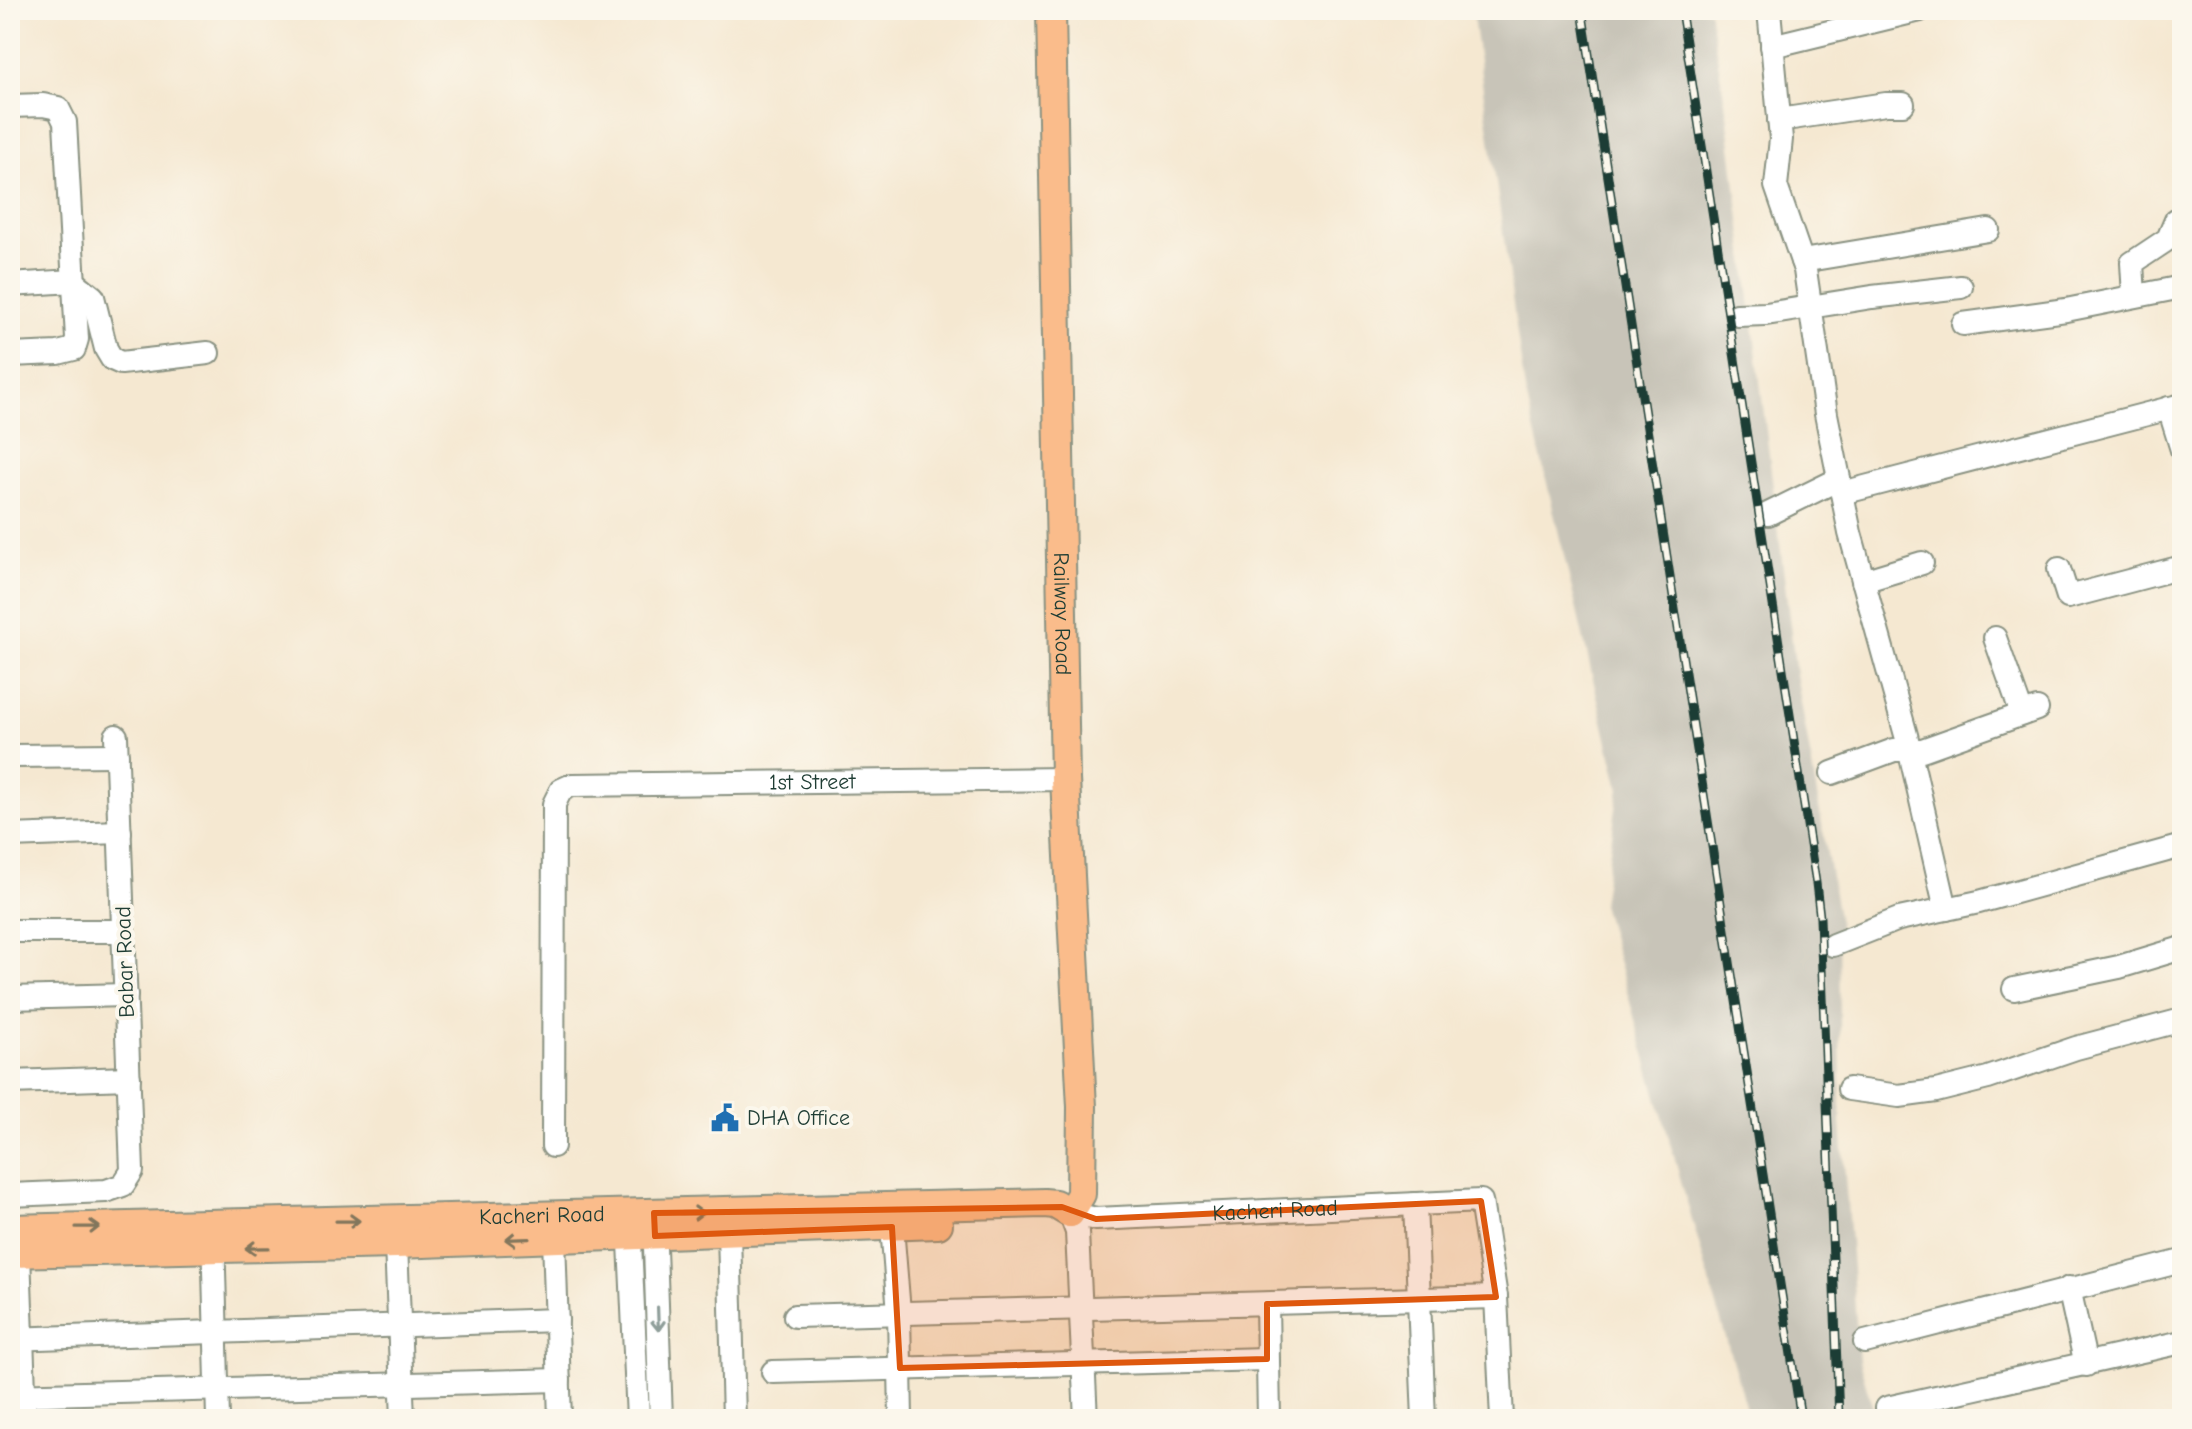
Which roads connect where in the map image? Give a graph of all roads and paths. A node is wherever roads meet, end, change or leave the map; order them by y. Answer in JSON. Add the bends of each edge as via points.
{"nodes":[{"id":1,"x":1051,"y":10,"type":"edge"},
{"id":2,"x":1769,"y":10,"type":"edge"},
{"id":3,"x":1920,"y":10,"type":"edge"},
{"id":4,"x":1772,"y":46,"type":"junction"},
{"id":5,"x":1903,"y":104,"type":"dead end"},
{"id":6,"x":10,"y":106,"type":"edge"},
{"id":7,"x":1779,"y":120,"type":"junction"},
{"id":8,"x":2182,"y":217,"type":"edge"},
{"id":9,"x":1988,"y":230,"type":"dead end"},
{"id":10,"x":1802,"y":261,"type":"junction"},
{"id":11,"x":73,"y":281,"type":"junction"},
{"id":12,"x":10,"y":285,"type":"edge"},
{"id":13,"x":1961,"y":287,"type":"dead end"},
{"id":14,"x":2182,"y":287,"type":"edge"},
{"id":15,"x":2134,"y":296,"type":"junction"},
{"id":16,"x":1811,"y":307,"type":"junction"},
{"id":17,"x":1737,"y":315,"type":"dead end"},
{"id":18,"x":1963,"y":324,"type":"dead end"},
{"id":19,"x":208,"y":353,"type":"dead end"},
{"id":20,"x":10,"y":355,"type":"edge"},
{"id":21,"x":2176,"y":406,"type":"edge"},
{"id":22,"x":2182,"y":450,"type":"edge"},
{"id":23,"x":1840,"y":486,"type":"junction"},
{"id":24,"x":1768,"y":514,"type":"dead end"},
{"id":25,"x":1922,"y":563,"type":"dead end"},
{"id":26,"x":2182,"y":567,"type":"edge"},
{"id":27,"x":2059,"y":569,"type":"dead end"},
{"id":28,"x":1863,"y":581,"type":"junction"},
{"id":29,"x":1995,"y":638,"type":"dead end"},
{"id":30,"x":1910,"y":752,"type":"junction"},
{"id":31,"x":10,"y":756,"type":"edge"},
{"id":32,"x":1832,"y":773,"type":"dead end"},
{"id":33,"x":1065,"y":779,"type":"junction"},
{"id":34,"x":120,"y":832,"type":"junction"},
{"id":35,"x":10,"y":836,"type":"edge"},
{"id":36,"x":2182,"y":846,"type":"edge"},
{"id":37,"x":1946,"y":909,"type":"junction"},
{"id":38,"x":10,"y":931,"type":"edge"},
{"id":39,"x":123,"y":931,"type":"junction"},
{"id":40,"x":1833,"y":945,"type":"dead end"},
{"id":41,"x":2182,"y":948,"type":"edge"},
{"id":42,"x":2014,"y":989,"type":"dead end"},
{"id":43,"x":126,"y":995,"type":"junction"},
{"id":44,"x":10,"y":998,"type":"edge"},
{"id":45,"x":2182,"y":1020,"type":"edge"},
{"id":46,"x":129,"y":1078,"type":"junction"},
{"id":47,"x":10,"y":1082,"type":"edge"},
{"id":48,"x":1849,"y":1089,"type":"dead end"},
{"id":49,"x":553,"y":1146,"type":"dead end"},
{"id":50,"x":10,"y":1195,"type":"edge"},
{"id":51,"x":1415,"y":1204,"type":"junction"},
{"id":52,"x":1070,"y":1213,"type":"junction"},
{"id":53,"x":642,"y":1225,"type":"junction"},
{"id":54,"x":892,"y":1227,"type":"junction"},
{"id":55,"x":729,"y":1232,"type":"junction"},
{"id":56,"x":213,"y":1236,"type":"junction"},
{"id":57,"x":554,"y":1238,"type":"junction"},
{"id":58,"x":396,"y":1244,"type":"junction"},
{"id":59,"x":13,"y":1245,"type":"edge"},
{"id":60,"x":2182,"y":1261,"type":"edge"},
{"id":61,"x":2069,"y":1288,"type":"junction"},
{"id":62,"x":1496,"y":1297,"type":"junction"},
{"id":63,"x":1419,"y":1299,"type":"junction"},
{"id":64,"x":1267,"y":1304,"type":"junction"},
{"id":65,"x":1079,"y":1309,"type":"junction"},
{"id":66,"x":899,"y":1312,"type":"junction"},
{"id":67,"x":795,"y":1316,"type":"dead end"},
{"id":68,"x":557,"y":1320,"type":"junction"},
{"id":69,"x":401,"y":1326,"type":"junction"},
{"id":70,"x":215,"y":1332,"type":"junction"},
{"id":71,"x":17,"y":1338,"type":"edge"},
{"id":72,"x":1865,"y":1342,"type":"dead end"},
{"id":73,"x":2182,"y":1342,"type":"edge"},
{"id":74,"x":1267,"y":1359,"type":"junction"},
{"id":75,"x":1084,"y":1363,"type":"junction"},
{"id":76,"x":2086,"y":1365,"type":"junction"},
{"id":77,"x":900,"y":1368,"type":"junction"},
{"id":78,"x":773,"y":1372,"type":"dead end"},
{"id":79,"x":559,"y":1380,"type":"junction"},
{"id":80,"x":402,"y":1384,"type":"junction"},
{"id":81,"x":217,"y":1389,"type":"junction"},
{"id":82,"x":17,"y":1395,"type":"edge"},
{"id":83,"x":1887,"y":1408,"type":"dead end"},
{"id":84,"x":25,"y":1419,"type":"edge"},
{"id":85,"x":218,"y":1419,"type":"edge"},
{"id":86,"x":403,"y":1419,"type":"edge"},
{"id":87,"x":560,"y":1419,"type":"edge"},
{"id":88,"x":638,"y":1419,"type":"edge"},
{"id":89,"x":661,"y":1419,"type":"edge"},
{"id":90,"x":734,"y":1419,"type":"edge"},
{"id":91,"x":901,"y":1419,"type":"edge"},
{"id":92,"x":1086,"y":1419,"type":"edge"},
{"id":93,"x":1269,"y":1419,"type":"edge"},
{"id":94,"x":1424,"y":1419,"type":"edge"},
{"id":95,"x":1502,"y":1419,"type":"edge"}],
"edges":[{"from":1,"to":33,"type":"main road","name":"Railway Road"},
{"from":2,"to":4,"type":"street"},
{"from":3,"to":4,"type":"street"},
{"from":4,"to":7,"type":"street"},
{"from":5,"to":7,"type":"street"},
{"from":6,"to":11,"type":"street","via":[[58,108],[65,122]]},
{"from":7,"to":10,"type":"street","via":[[1776,186]]},
{"from":8,"to":15,"type":"street","via":[[2168,239],[2132,263]]},
{"from":9,"to":10,"type":"street"},
{"from":10,"to":16,"type":"street"},
{"from":11,"to":12,"type":"street"},
{"from":11,"to":19,"type":"street","via":[[93,297],[112,359],[121,363]]},
{"from":11,"to":20,"type":"street","via":[[74,349]]},
{"from":13,"to":16,"type":"street"},
{"from":14,"to":15,"type":"street"},
{"from":15,"to":18,"type":"street"},
{"from":16,"to":17,"type":"street"},
{"from":16,"to":23,"type":"street"},
{"from":21,"to":22,"type":"street"},
{"from":21,"to":23,"type":"street"},
{"from":23,"to":24,"type":"street"},
{"from":23,"to":28,"type":"street"},
{"from":25,"to":28,"type":"street"},
{"from":26,"to":27,"type":"street","via":[[2068,597]]},
{"from":28,"to":30,"type":"street"},
{"from":29,"to":30,"type":"street","via":[[2030,712]]},
{"from":30,"to":32,"type":"street","via":[[1894,750]]},
{"from":30,"to":37,"type":"street"},
{"from":31,"to":34,"type":"street","name":"Babar Road","via":[[117,746]]},
{"from":33,"to":49,"type":"street","name":"1st Street","via":[[572,785],[561,790],[554,804]]},
{"from":33,"to":52,"type":"main road","name":"Railway Road","via":[[1082,1167],[1081,1194]]},
{"from":34,"to":35,"type":"street"},
{"from":34,"to":39,"type":"street","name":"Babar Road"},
{"from":36,"to":37,"type":"street"},
{"from":37,"to":40,"type":"street","via":[[1899,919]]},
{"from":38,"to":39,"type":"street"},
{"from":39,"to":43,"type":"street","name":"Babar Road"},
{"from":41,"to":42,"type":"street"},
{"from":43,"to":44,"type":"street"},
{"from":43,"to":46,"type":"street","name":"Babar Road"},
{"from":45,"to":48,"type":"street","via":[[1936,1091],[1899,1096]]},
{"from":46,"to":47,"type":"street"},
{"from":46,"to":50,"type":"street","name":"Babar Road","via":[[132,1171],[123,1185],[106,1191]]},
{"from":51,"to":52,"type":"street","name":"Kacheri Road","via":[[1096,1219]]},
{"from":51,"to":62,"type":"street","name":"Kacheri Road","via":[[1481,1201]]},
{"from":51,"to":63,"type":"street"},
{"from":53,"to":52,"type":"main road","name":"Kacheri Road","one_way":true,"via":[[1044,1203]]},
{"from":52,"to":54,"type":"main road","name":"Kacheri Road"},
{"from":52,"to":65,"type":"street","via":[[1077,1232]]},
{"from":53,"to":55,"type":"main road","name":"Kacheri Road"},
{"from":56,"to":53,"type":"main road","name":"Kacheri Road","one_way":true},
{"from":53,"to":57,"type":"main road","name":"Kacheri Road"},
{"from":53,"to":88,"type":"street"},
{"from":53,"to":89,"type":"street","one_way":true},
{"from":54,"to":55,"type":"main road","name":"Kacheri Road"},
{"from":54,"to":66,"type":"street"},
{"from":55,"to":90,"type":"street"},
{"from":58,"to":56,"type":"main road","name":"Kacheri Road","one_way":true},
{"from":56,"to":59,"type":"main road","name":"Kacheri Road"},
{"from":56,"to":70,"type":"street"},
{"from":57,"to":58,"type":"main road","name":"Kacheri Road","one_way":true},
{"from":57,"to":68,"type":"street"},
{"from":58,"to":69,"type":"street"},
{"from":59,"to":71,"type":"street"},
{"from":60,"to":61,"type":"street"},
{"from":61,"to":72,"type":"street"},
{"from":61,"to":76,"type":"street"},
{"from":62,"to":63,"type":"street"},
{"from":62,"to":95,"type":"street"},
{"from":63,"to":64,"type":"street"},
{"from":63,"to":94,"type":"street"},
{"from":64,"to":65,"type":"street"},
{"from":64,"to":74,"type":"street"},
{"from":65,"to":66,"type":"street"},
{"from":65,"to":75,"type":"street"},
{"from":66,"to":67,"type":"street"},
{"from":66,"to":77,"type":"street"},
{"from":68,"to":69,"type":"street"},
{"from":68,"to":79,"type":"street"},
{"from":69,"to":70,"type":"street"},
{"from":69,"to":80,"type":"street"},
{"from":70,"to":71,"type":"street"},
{"from":70,"to":81,"type":"street"},
{"from":71,"to":82,"type":"street"},
{"from":73,"to":76,"type":"street"},
{"from":74,"to":75,"type":"street"},
{"from":74,"to":93,"type":"street"},
{"from":75,"to":77,"type":"street"},
{"from":75,"to":92,"type":"street"},
{"from":76,"to":83,"type":"street"},
{"from":77,"to":78,"type":"street"},
{"from":77,"to":91,"type":"street"},
{"from":79,"to":80,"type":"street"},
{"from":79,"to":87,"type":"street"},
{"from":80,"to":81,"type":"street"},
{"from":80,"to":86,"type":"street"},
{"from":81,"to":82,"type":"street"},
{"from":81,"to":85,"type":"street"},
{"from":82,"to":84,"type":"street"}]}
